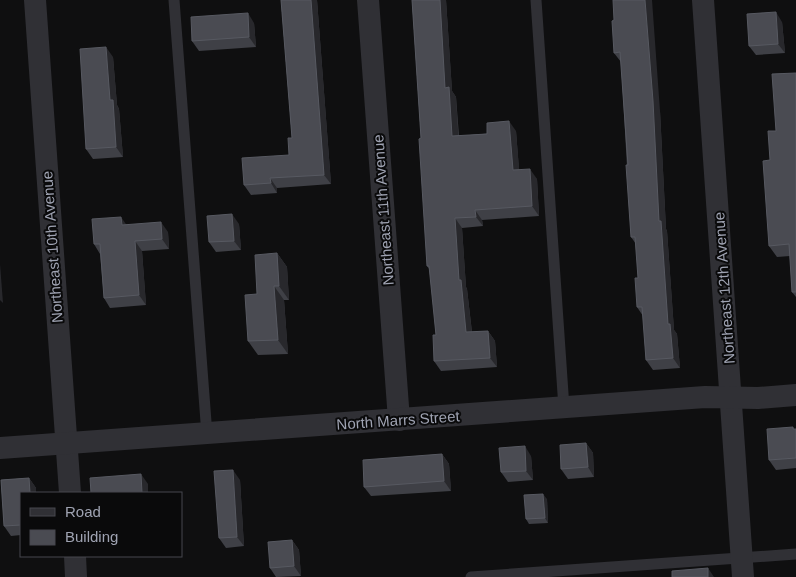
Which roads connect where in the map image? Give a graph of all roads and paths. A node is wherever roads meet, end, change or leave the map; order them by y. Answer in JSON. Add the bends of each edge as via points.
{"nodes":[{"id":1,"x":35,"y":0,"type":"edge"},
{"id":2,"x":174,"y":0,"type":"edge"},
{"id":3,"x":368,"y":0,"type":"edge"},
{"id":4,"x":536,"y":0,"type":"edge"},
{"id":5,"x":703,"y":0,"type":"edge"},
{"id":6,"x":796,"y":395,"type":"edge"},
{"id":7,"x":732,"y":397,"type":"junction"},
{"id":8,"x":564,"y":408,"type":"junction"},
{"id":9,"x":399,"y":420,"type":"junction"},
{"id":10,"x":207,"y":435,"type":"junction"},
{"id":11,"x":66,"y":444,"type":"junction"},
{"id":12,"x":0,"y":448,"type":"edge"},
{"id":13,"x":70,"y":492,"type":"edge"},
{"id":14,"x":796,"y":554,"type":"edge"},
{"id":15,"x":75,"y":557,"type":"edge"},
{"id":16,"x":743,"y":567,"type":"edge"},
{"id":17,"x":76,"y":577,"type":"edge"},
{"id":18,"x":471,"y":577,"type":"edge"}],
"edges":[{"from":1,"to":11,"type":"street","name":"Northeast 10th Avenue"},
{"from":2,"to":10,"type":"lane"},
{"from":3,"to":9,"type":"street","name":"Northeast 11th Avenue"},
{"from":4,"to":8,"type":"lane"},
{"from":5,"to":7,"type":"street","name":"Northeast 12th Avenue"},
{"from":6,"to":7,"type":"street","name":"North Marrs Street"},
{"from":7,"to":8,"type":"street","name":"North Marrs Street"},
{"from":7,"to":16,"type":"street","name":"Northeast 12th Avenue"},
{"from":8,"to":9,"type":"street","name":"North Marrs Street"},
{"from":9,"to":10,"type":"street","name":"North Marrs Street"},
{"from":10,"to":11,"type":"street","name":"North Marrs Street"},
{"from":11,"to":12,"type":"street","name":"North Marrs Street"},
{"from":11,"to":13,"type":"street","name":"Northeast 10th Avenue"},
{"from":14,"to":16,"type":"lane"},
{"from":15,"to":17,"type":"street"},
{"from":16,"to":18,"type":"lane"}]}
